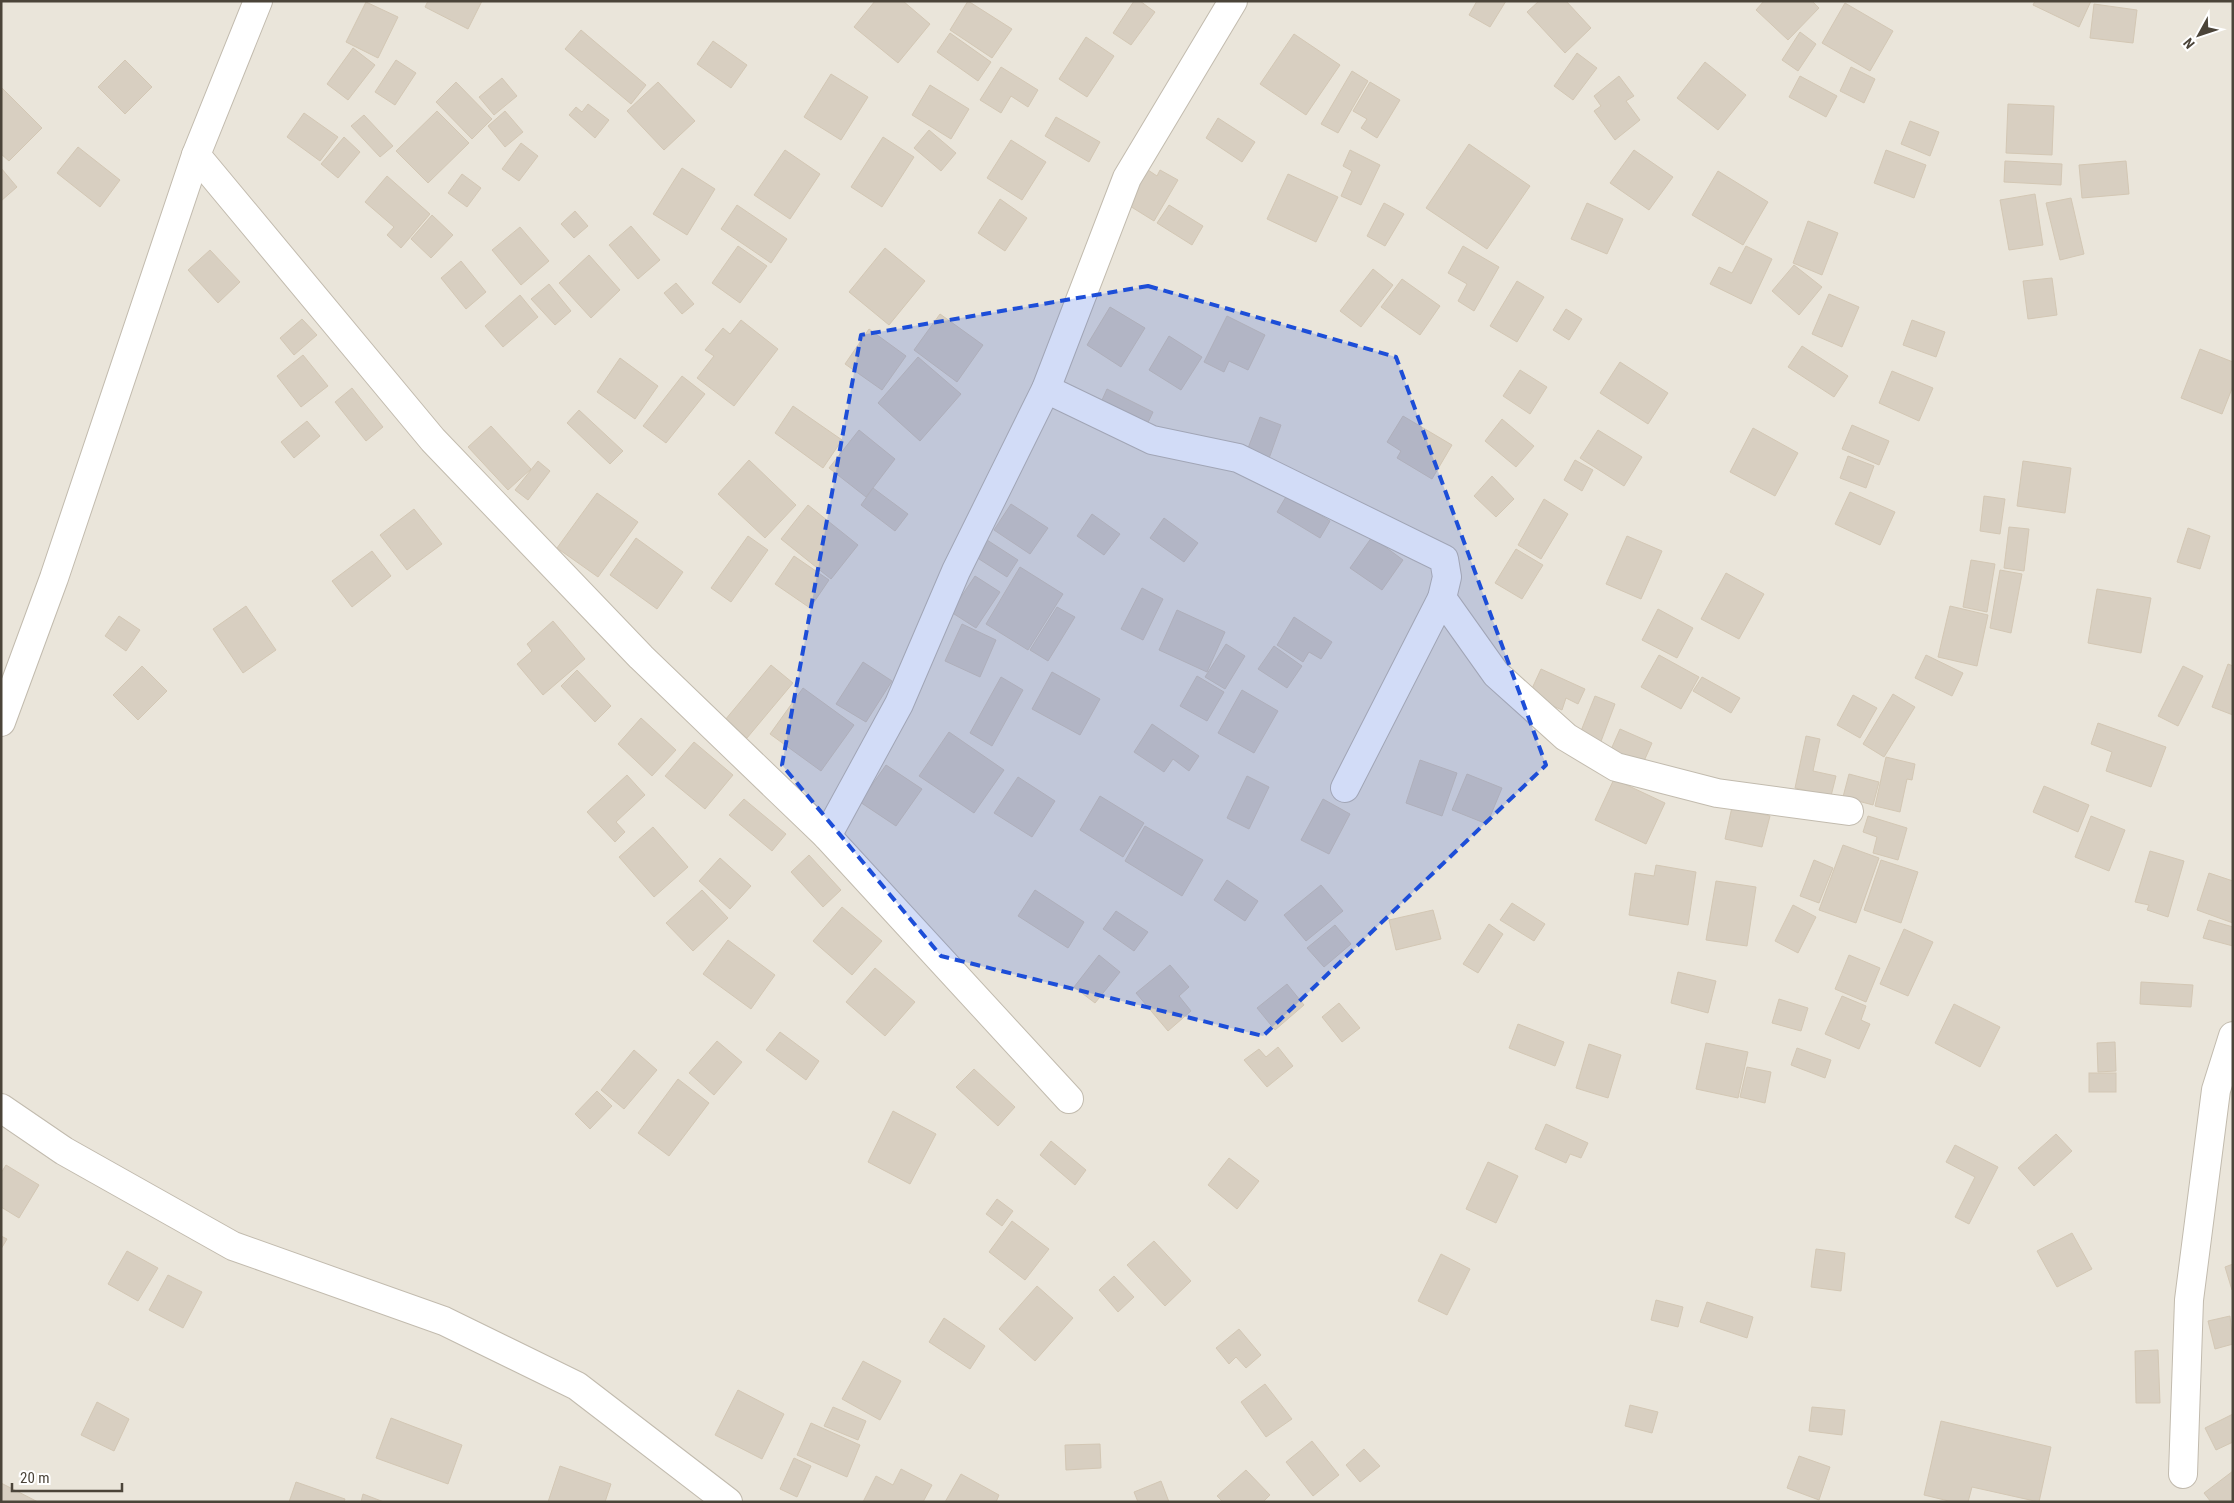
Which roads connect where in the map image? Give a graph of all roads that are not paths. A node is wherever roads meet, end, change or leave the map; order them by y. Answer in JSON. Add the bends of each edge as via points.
{"nodes":[{"id":1,"x":258,"y":1,"type":"edge"},
{"id":2,"x":1233,"y":1,"type":"edge"},
{"id":3,"x":196,"y":155,"type":"junction"},
{"id":4,"x":1046,"y":389,"type":"junction"},
{"id":5,"x":1442,"y":598,"type":"junction"},
{"id":6,"x":1,"y":722,"type":"edge"},
{"id":7,"x":1346,"y":788,"type":"dead end"},
{"id":8,"x":1849,"y":811,"type":"dead end"},
{"id":9,"x":827,"y":836,"type":"junction"},
{"id":10,"x":2233,"y":1036,"type":"edge"},
{"id":11,"x":1069,"y":1099,"type":"dead end"},
{"id":12,"x":1,"y":1108,"type":"edge"},
{"id":13,"x":2183,"y":1474,"type":"dead end"},
{"id":14,"x":728,"y":1502,"type":"edge"}],
"edges":[{"from":1,"to":3,"type":"street"},
{"from":2,"to":4,"type":"street","via":[[1128,178]]},
{"from":3,"to":6,"type":"street","via":[[54,578]]},
{"from":3,"to":9,"type":"street","via":[[433,440],[641,657]]},
{"from":4,"to":5,"type":"street","via":[[1152,440],[1238,458],[1444,559],[1447,577]]},
{"from":4,"to":9,"type":"street","via":[[956,571],[899,704]]},
{"from":5,"to":7,"type":"street"},
{"from":5,"to":8,"type":"street","via":[[1496,674],[1566,737],[1616,766],[1717,793]]},
{"from":9,"to":11,"type":"street"},
{"from":10,"to":13,"type":"street","via":[[2216,1090],[2189,1300]]},
{"from":12,"to":14,"type":"street","via":[[64,1151],[233,1246],[444,1321],[577,1386]]}]}
